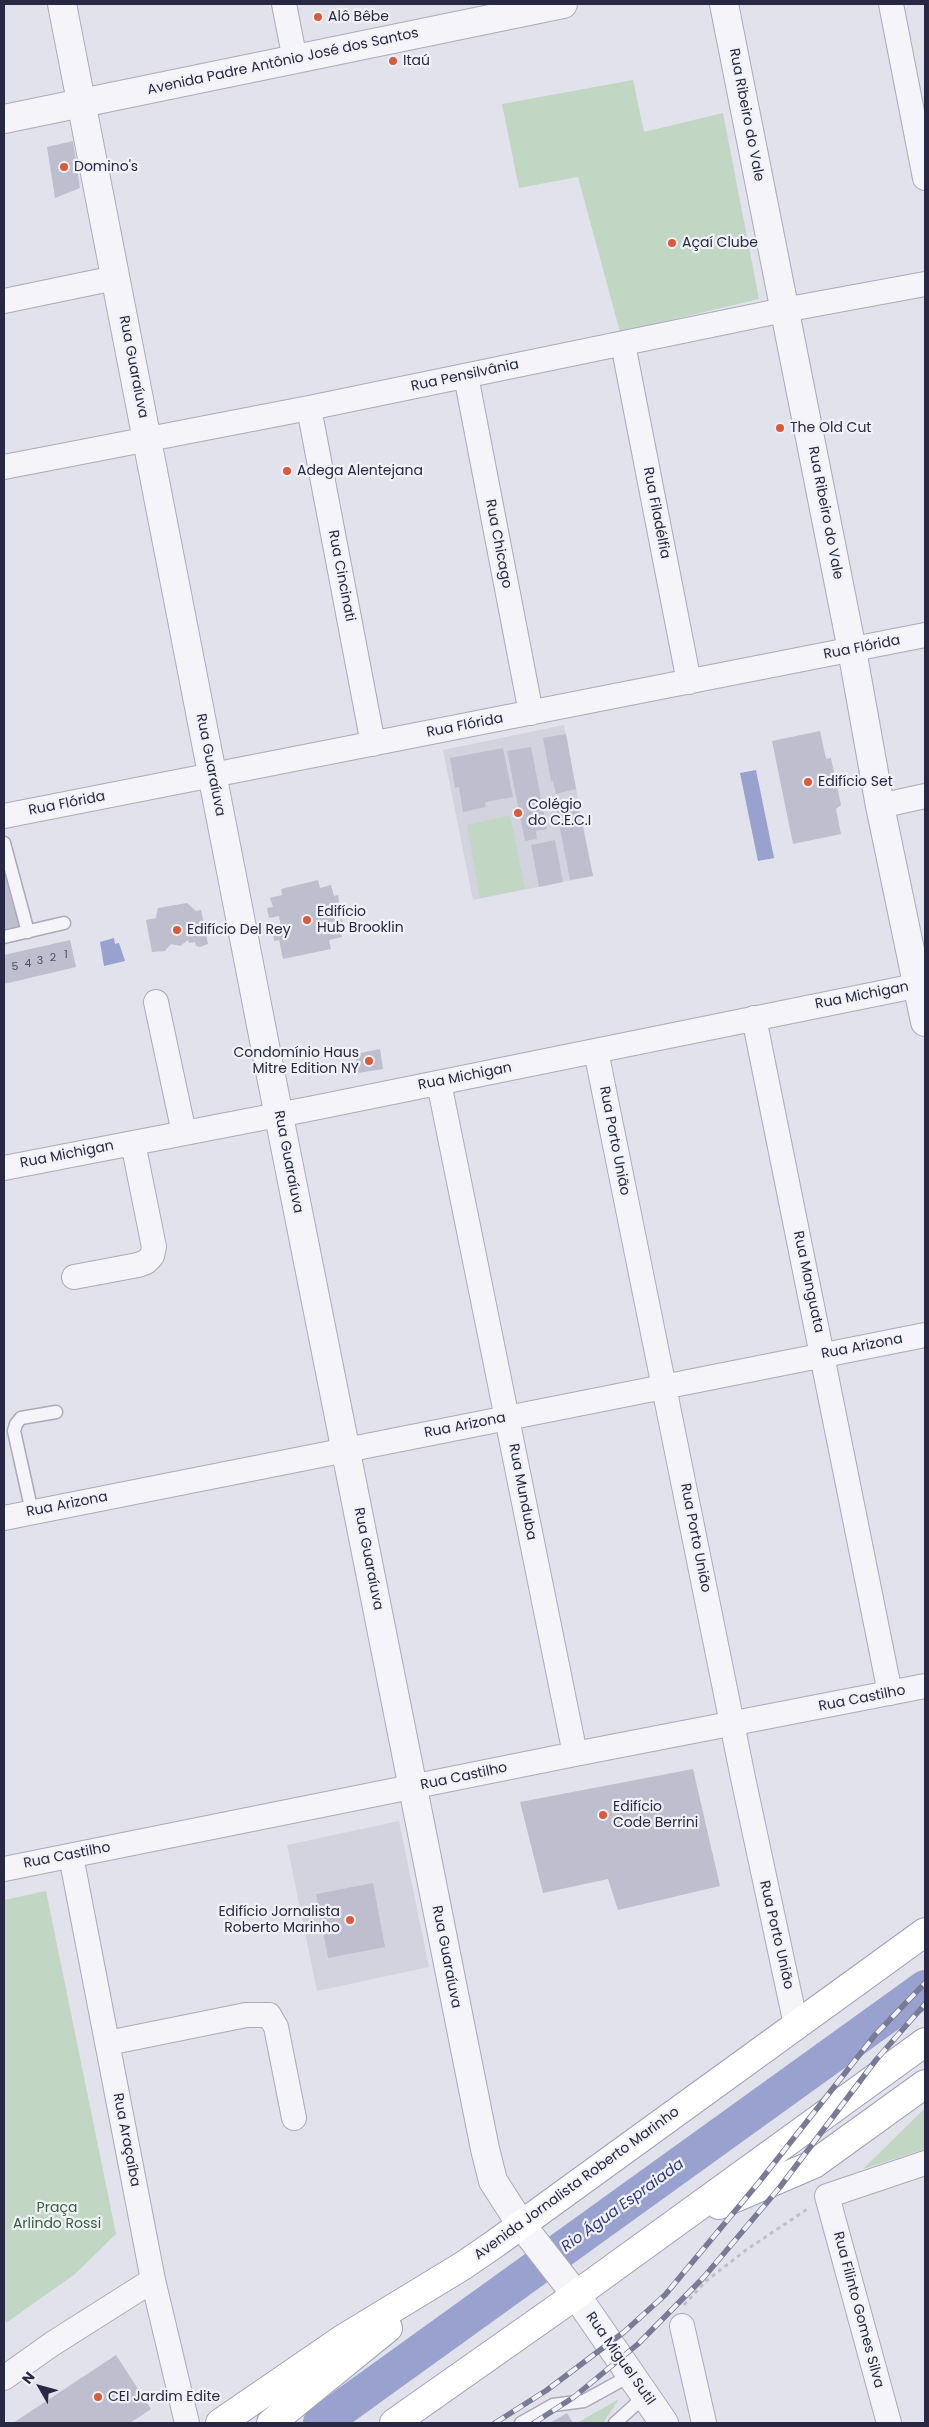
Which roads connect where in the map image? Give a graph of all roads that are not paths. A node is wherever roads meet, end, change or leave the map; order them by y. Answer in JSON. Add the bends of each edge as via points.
{"nodes":[{"id":1,"x":62,"y":4,"type":"edge"},
{"id":2,"x":284,"y":4,"type":"edge"},
{"id":3,"x":563,"y":4,"type":"edge"},
{"id":4,"x":724,"y":4,"type":"edge"},
{"id":5,"x":891,"y":4,"type":"edge"},
{"id":6,"x":504,"y":9,"type":"edge"},
{"id":7,"x":295,"y":60,"type":"junction"},
{"id":8,"x":81,"y":103,"type":"junction"},
{"id":9,"x":4,"y":119,"type":"edge"},
{"id":10,"x":925,"y":178,"type":"edge"},
{"id":11,"x":115,"y":278,"type":"junction"},
{"id":12,"x":925,"y":284,"type":"edge"},
{"id":13,"x":4,"y":302,"type":"edge"},
{"id":14,"x":784,"y":310,"type":"junction"},
{"id":15,"x":623,"y":344,"type":"junction"},
{"id":16,"x":466,"y":376,"type":"junction"},
{"id":17,"x":308,"y":408,"type":"junction"},
{"id":18,"x":146,"y":439,"type":"junction"},
{"id":19,"x":4,"y":467,"type":"edge"},
{"id":20,"x":925,"y":635,"type":"edge"},
{"id":21,"x":852,"y":650,"type":"junction"},
{"id":22,"x":689,"y":682,"type":"junction"},
{"id":23,"x":531,"y":713,"type":"junction"},
{"id":24,"x":373,"y":744,"type":"junction"},
{"id":25,"x":212,"y":776,"type":"junction"},
{"id":26,"x":925,"y":796,"type":"edge"},
{"id":27,"x":880,"y":806,"type":"junction"},
{"id":28,"x":4,"y":816,"type":"edge"},
{"id":29,"x":4,"y":843,"type":"edge"},
{"id":30,"x":64,"y":923,"type":"dead end"},
{"id":31,"x":28,"y":932,"type":"junction"},
{"id":32,"x":4,"y":937,"type":"edge"},
{"id":33,"x":922,"y":984,"type":"edge"},
{"id":34,"x":156,"y":1002,"type":"dead end"},
{"id":35,"x":754,"y":1018,"type":"junction"},
{"id":36,"x":925,"y":1022,"type":"edge"},
{"id":37,"x":596,"y":1051,"type":"junction"},
{"id":38,"x":439,"y":1082,"type":"junction"},
{"id":39,"x":279,"y":1114,"type":"junction"},
{"id":40,"x":184,"y":1133,"type":"junction"},
{"id":41,"x":133,"y":1142,"type":"junction"},
{"id":42,"x":4,"y":1168,"type":"edge"},
{"id":43,"x":74,"y":1277,"type":"dead end"},
{"id":44,"x":925,"y":1335,"type":"edge"},
{"id":45,"x":823,"y":1354,"type":"junction"},
{"id":46,"x":664,"y":1386,"type":"junction"},
{"id":47,"x":56,"y":1412,"type":"dead end"},
{"id":48,"x":507,"y":1418,"type":"junction"},
{"id":49,"x":347,"y":1450,"type":"junction"},
{"id":50,"x":32,"y":1512,"type":"junction"},
{"id":51,"x":4,"y":1518,"type":"edge"},
{"id":52,"x":925,"y":1686,"type":"edge"},
{"id":53,"x":890,"y":1693,"type":"junction"},
{"id":54,"x":732,"y":1725,"type":"junction"},
{"id":55,"x":575,"y":1754,"type":"junction"},
{"id":56,"x":412,"y":1788,"type":"junction"},
{"id":57,"x":71,"y":1856,"type":"junction"},
{"id":58,"x":4,"y":1869,"type":"edge"},
{"id":59,"x":925,"y":1932,"type":"edge"},
{"id":60,"x":796,"y":2025,"type":"junction"},
{"id":61,"x":925,"y":2042,"type":"edge"},
{"id":62,"x":108,"y":2043,"type":"junction"},
{"id":63,"x":925,"y":2084,"type":"edge"},
{"id":64,"x":294,"y":2118,"type":"dead end"},
{"id":65,"x":925,"y":2163,"type":"edge"},
{"id":66,"x":674,"y":2224,"type":"junction"},
{"id":67,"x":528,"y":2233,"type":"junction"},
{"id":68,"x":464,"y":2265,"type":"junction"},
{"id":69,"x":153,"y":2280,"type":"junction"},
{"id":70,"x":568,"y":2285,"type":"junction"},
{"id":71,"x":682,"y":2326,"type":"road end"},
{"id":72,"x":6,"y":2372,"type":"edge"},
{"id":73,"x":638,"y":2386,"type":"junction"},
{"id":74,"x":422,"y":2411,"type":"edge"},
{"id":75,"x":279,"y":2417,"type":"edge"},
{"id":76,"x":187,"y":2423,"type":"edge"},
{"id":77,"x":220,"y":2423,"type":"edge"},
{"id":78,"x":394,"y":2423,"type":"edge"},
{"id":79,"x":521,"y":2423,"type":"edge"},
{"id":80,"x":615,"y":2423,"type":"edge"},
{"id":81,"x":664,"y":2423,"type":"edge"},
{"id":82,"x":704,"y":2423,"type":"edge"},
{"id":83,"x":889,"y":2423,"type":"edge"}],
"edges":[{"from":1,"to":8,"type":"street","name":"Rua Guaraíuva"},
{"from":2,"to":7,"type":"street"},
{"from":3,"to":6,"type":"street","name":"Avenida Padre Antônio José dos Santos"},
{"from":4,"to":14,"type":"street","name":"Rua Ribeiro do Vale"},
{"from":5,"to":10,"type":"street"},
{"from":6,"to":7,"type":"street","name":"Avenida Padre Antônio José dos Santos"},
{"from":7,"to":8,"type":"street","name":"Avenida Padre Antônio José dos Santos"},
{"from":8,"to":9,"type":"street","name":"Avenida Padre Antônio José dos Santos"},
{"from":8,"to":11,"type":"street","name":"Rua Guaraíuva"},
{"from":11,"to":13,"type":"street"},
{"from":11,"to":18,"type":"street","name":"Rua Guaraíuva"},
{"from":12,"to":14,"type":"street","name":"Rua Pensilvânia"},
{"from":14,"to":15,"type":"street","name":"Rua Pensilvânia"},
{"from":14,"to":21,"type":"street","name":"Rua Ribeiro do Vale"},
{"from":15,"to":16,"type":"street","name":"Rua Pensilvânia"},
{"from":15,"to":22,"type":"street","name":"Rua Filadélfia"},
{"from":16,"to":17,"type":"street","name":"Rua Pensilvânia"},
{"from":16,"to":23,"type":"street","name":"Rua Chicago"},
{"from":17,"to":18,"type":"street","name":"Rua Pensilvânia"},
{"from":17,"to":24,"type":"street","name":"Rua Cincinati"},
{"from":18,"to":19,"type":"street","name":"Rua Pensilvânia"},
{"from":18,"to":25,"type":"street","name":"Rua Guaraíuva"},
{"from":20,"to":21,"type":"street","name":"Rua Flórida"},
{"from":21,"to":22,"type":"street","name":"Rua Flórida"},
{"from":21,"to":27,"type":"street","name":"Rua Ribeiro do Vale"},
{"from":22,"to":23,"type":"street","name":"Rua Flórida"},
{"from":23,"to":24,"type":"street","name":"Rua Flórida"},
{"from":24,"to":25,"type":"street","name":"Rua Flórida"},
{"from":25,"to":28,"type":"street","name":"Rua Flórida"},
{"from":25,"to":39,"type":"street","name":"Rua Guaraíuva"},
{"from":26,"to":27,"type":"street"},
{"from":27,"to":33,"type":"street","name":"Rua Ribeiro do Vale"},
{"from":29,"to":31,"type":"lane"},
{"from":30,"to":31,"type":"lane"},
{"from":31,"to":32,"type":"lane"},
{"from":33,"to":35,"type":"street","name":"Rua Michigan"},
{"from":33,"to":36,"type":"street","name":"Rua Ribeiro do Vale"},
{"from":34,"to":40,"type":"street"},
{"from":35,"to":37,"type":"street","name":"Rua Michigan"},
{"from":35,"to":45,"type":"street","name":"Rua Manguata"},
{"from":37,"to":38,"type":"street","name":"Rua Michigan"},
{"from":37,"to":46,"type":"street","name":"Rua Porto União"},
{"from":38,"to":39,"type":"street","name":"Rua Michigan"},
{"from":38,"to":48,"type":"street","name":"Rua Munduba"},
{"from":39,"to":40,"type":"street","name":"Rua Michigan"},
{"from":39,"to":49,"type":"street","name":"Rua Guaraíuva"},
{"from":40,"to":41,"type":"street","name":"Rua Michigan"},
{"from":41,"to":42,"type":"street","name":"Rua Michigan"},
{"from":41,"to":43,"type":"street","via":[[154,1247],[152,1256],[138,1265]]},
{"from":44,"to":45,"type":"street","name":"Rua Arizona"},
{"from":45,"to":46,"type":"street","name":"Rua Arizona"},
{"from":45,"to":53,"type":"street","name":"Rua Manguata"},
{"from":46,"to":48,"type":"street","name":"Rua Arizona"},
{"from":46,"to":54,"type":"street","name":"Rua Porto União"},
{"from":47,"to":50,"type":"lane","via":[[21,1418],[14,1431]]},
{"from":48,"to":49,"type":"street","name":"Rua Arizona"},
{"from":48,"to":55,"type":"street","name":"Rua Munduba"},
{"from":49,"to":50,"type":"street","name":"Rua Arizona"},
{"from":49,"to":56,"type":"street","name":"Rua Guaraíuva"},
{"from":50,"to":51,"type":"street","name":"Rua Arizona"},
{"from":52,"to":53,"type":"street","name":"Rua Castilho"},
{"from":53,"to":54,"type":"street","name":"Rua Castilho"},
{"from":54,"to":55,"type":"street","name":"Rua Castilho"},
{"from":54,"to":60,"type":"street","name":"Rua Porto União"},
{"from":55,"to":56,"type":"street","name":"Rua Castilho"},
{"from":56,"to":57,"type":"street","name":"Rua Castilho"},
{"from":56,"to":67,"type":"street","name":"Rua Guaraíuva","via":[[485,2149],[494,2181]]},
{"from":57,"to":58,"type":"street","name":"Rua Castilho"},
{"from":57,"to":62,"type":"street","name":"Rua Araçaíba"},
{"from":59,"to":60,"type":"main road","name":"Avenida Jornalista Roberto Marinho"},
{"from":60,"to":67,"type":"main road","name":"Avenida Jornalista Roberto Marinho"},
{"from":61,"to":66,"type":"main road"},
{"from":62,"to":64,"type":"street","via":[[246,2015],[269,2015],[276,2027]]},
{"from":62,"to":69,"type":"street","name":"Rua Araçaíba"},
{"from":63,"to":66,"type":"main road","via":[[814,2164]]},
{"from":65,"to":83,"type":"street","name":"Rua Filinto Gomes Silva","via":[[827,2196]]},
{"from":66,"to":70,"type":"main road"},
{"from":67,"to":68,"type":"main road","name":"Avenida Jornalista Roberto Marinho"},
{"from":67,"to":70,"type":"street","name":"Rua Guaraíuva"},
{"from":68,"to":75,"type":"main road"},
{"from":68,"to":77,"type":"main road","name":"Avenida Jornalista Roberto Marinho","via":[[341,2340]]},
{"from":69,"to":72,"type":"street"},
{"from":69,"to":76,"type":"street","name":"Rua Araçaíba"},
{"from":70,"to":73,"type":"street","name":"Rua Miguel Sutil"},
{"from":70,"to":74,"type":"main road"},
{"from":71,"to":82,"type":"street"},
{"from":73,"to":79,"type":"lane","via":[[584,2401],[553,2405]]},
{"from":73,"to":80,"type":"lane"},
{"from":73,"to":81,"type":"street","name":"Rua Miguel Sutil"},
{"from":74,"to":78,"type":"main road"}]}
